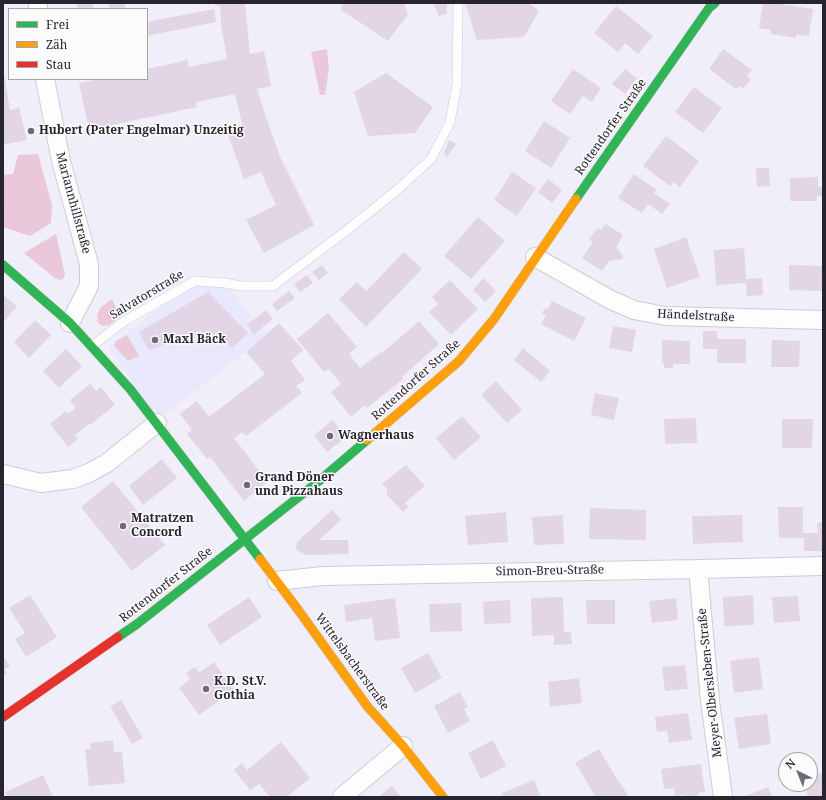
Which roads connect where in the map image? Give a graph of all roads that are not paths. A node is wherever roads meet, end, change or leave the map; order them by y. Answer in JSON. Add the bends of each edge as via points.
{"nodes":[{"id":1,"x":458,"y":3,"type":"edge"},
{"id":2,"x":715,"y":3,"type":"edge"},
{"id":3,"x":45,"y":80,"type":"edge"},
{"id":4,"x":535,"y":257,"type":"junction"},
{"id":5,"x":3,"y":265,"type":"edge"},
{"id":6,"x":823,"y":320,"type":"edge"},
{"id":7,"x":70,"y":323,"type":"junction"},
{"id":8,"x":92,"y":346,"type":"junction"},
{"id":9,"x":157,"y":423,"type":"junction"},
{"id":10,"x":3,"y":474,"type":"edge"},
{"id":11,"x":245,"y":539,"type":"junction"},
{"id":12,"x":823,"y":566,"type":"edge"},
{"id":13,"x":698,"y":569,"type":"junction"},
{"id":14,"x":277,"y":581,"type":"junction"},
{"id":15,"x":3,"y":717,"type":"edge"},
{"id":16,"x":403,"y":746,"type":"junction"},
{"id":17,"x":342,"y":797,"type":"edge"},
{"id":18,"x":443,"y":797,"type":"edge"},
{"id":19,"x":723,"y":797,"type":"edge"}],
"edges":[{"from":1,"to":8,"type":"lane","name":"Salvatorstraße","via":[[457,84],[450,122],[431,159],[346,231],[273,286],[241,286],[195,281],[126,320]]},
{"from":2,"to":4,"type":"street","name":"Rottendorfer Straße","via":[[709,8]]},
{"from":3,"to":7,"type":"street","name":"Mariannhillstraße","via":[[61,161],[89,264],[89,286]]},
{"from":4,"to":6,"type":"street","name":"Händelstraße","via":[[611,300],[634,310],[664,316]]},
{"from":4,"to":11,"type":"street","name":"Rottendorfer Straße","via":[[494,319],[459,361],[319,481]]},
{"from":5,"to":7,"type":"street"},
{"from":7,"to":8,"type":"street"},
{"from":8,"to":9,"type":"street"},
{"from":9,"to":10,"type":"street","via":[[107,463],[73,479],[41,483]]},
{"from":9,"to":11,"type":"street"},
{"from":11,"to":14,"type":"street","name":"Wittelsbacherstraße"},
{"from":11,"to":15,"type":"street","name":"Rottendorfer Straße","via":[[137,624]]},
{"from":12,"to":13,"type":"street","name":"Simon-Breu-Straße"},
{"from":13,"to":14,"type":"street","name":"Simon-Breu-Straße","via":[[323,576]]},
{"from":13,"to":19,"type":"street","name":"Meyer-Olbersleben-Straße","via":[[710,701]]},
{"from":14,"to":16,"type":"street","name":"Wittelsbacherstraße","via":[[367,706]]},
{"from":16,"to":17,"type":"street"},
{"from":16,"to":18,"type":"street","name":"Wittelsbacherstraße"}]}
